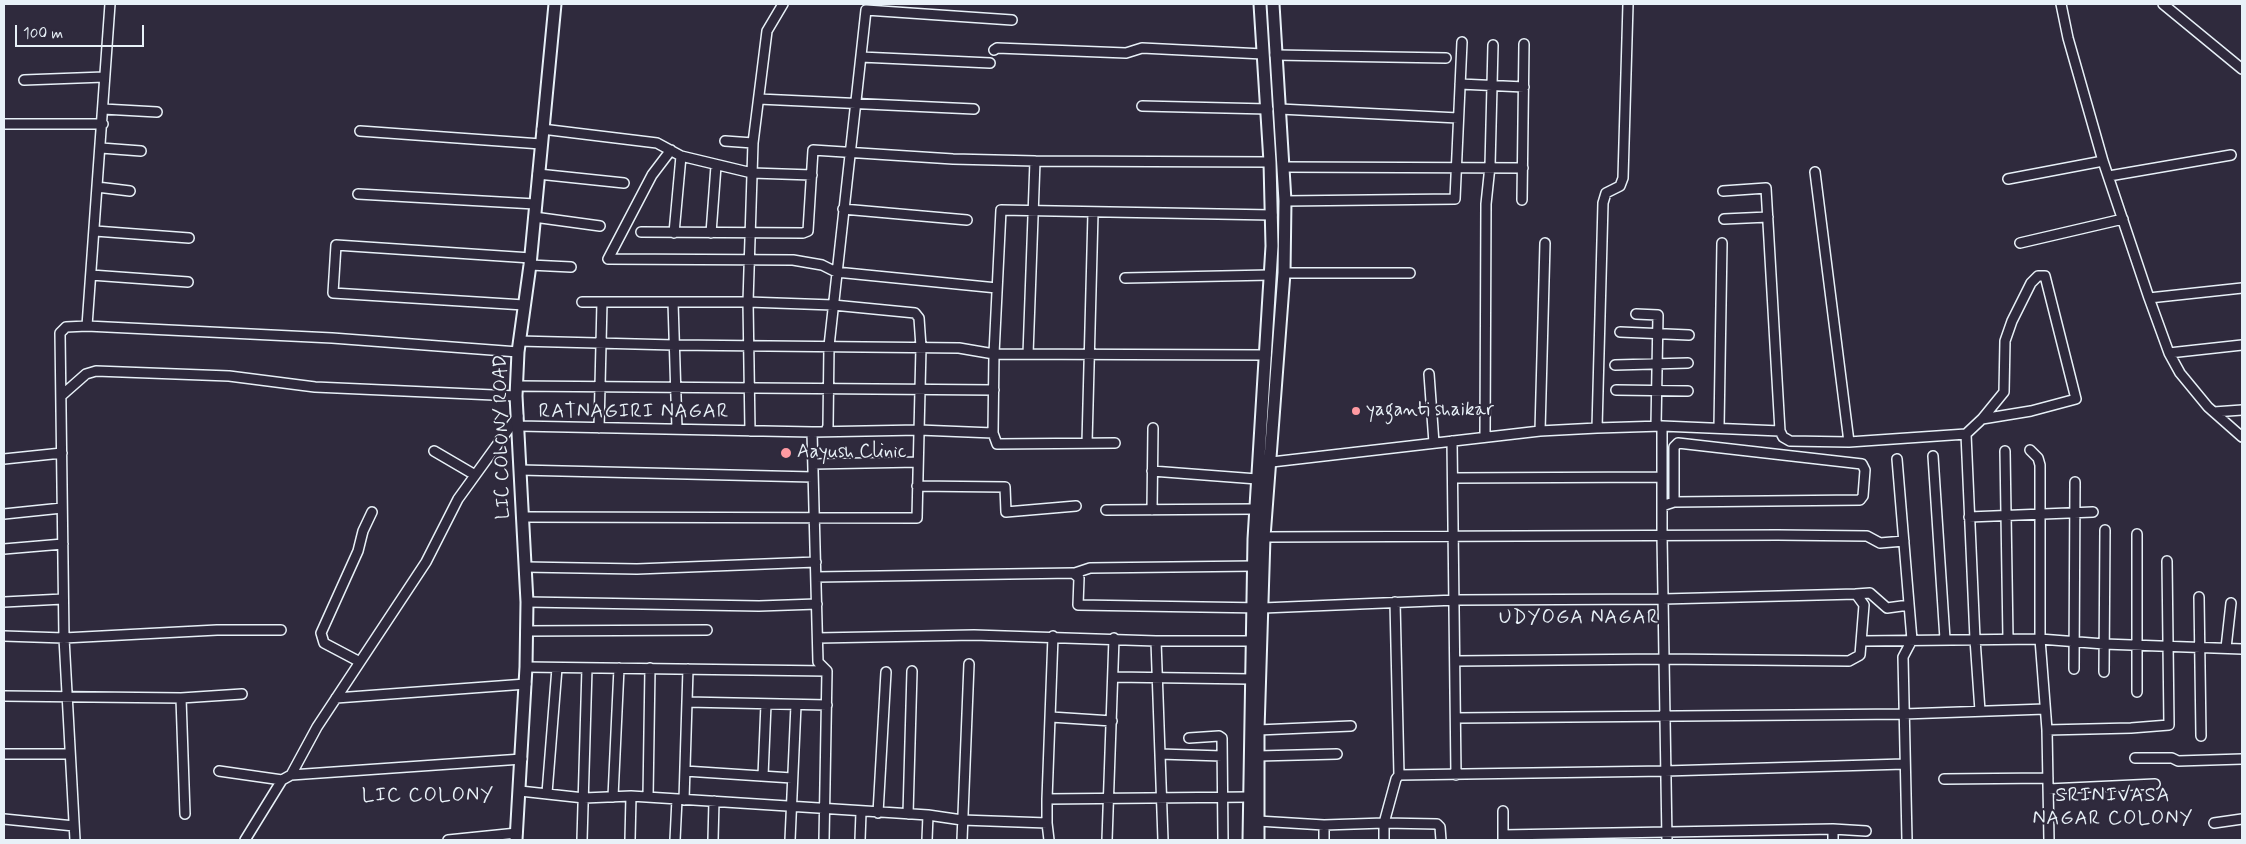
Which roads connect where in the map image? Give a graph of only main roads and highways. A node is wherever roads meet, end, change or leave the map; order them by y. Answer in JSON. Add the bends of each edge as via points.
{"nodes":[{"id":1,"x":555,"y":4,"type":"edge"},
{"id":2,"x":1260,"y":4,"type":"edge"},
{"id":3,"x":1273,"y":4,"type":"edge"},
{"id":4,"x":1264,"y":463,"type":"junction"},
{"id":5,"x":1258,"y":608,"type":"junction"},
{"id":6,"x":517,"y":837,"type":"edge"},
{"id":7,"x":1249,"y":840,"type":"edge"},
{"id":8,"x":1258,"y":840,"type":"edge"}],
"edges":[{"from":1,"to":6,"type":"main road","name":"LIC COLONY ROAD","via":[[519,347],[517,391],[525,567],[526,684]]},
{"from":2,"to":4,"type":"main road","via":[[1272,215]]},
{"from":3,"to":4,"type":"main road","via":[[1284,167],[1284,273]]},
{"from":4,"to":5,"type":"main road","via":[[1264,538]]},
{"from":4,"to":5,"type":"main road","via":[[1257,479],[1255,509],[1254,566]]},
{"from":5,"to":7,"type":"main road","via":[[1252,641]]},
{"from":5,"to":8,"type":"main road"}]}
